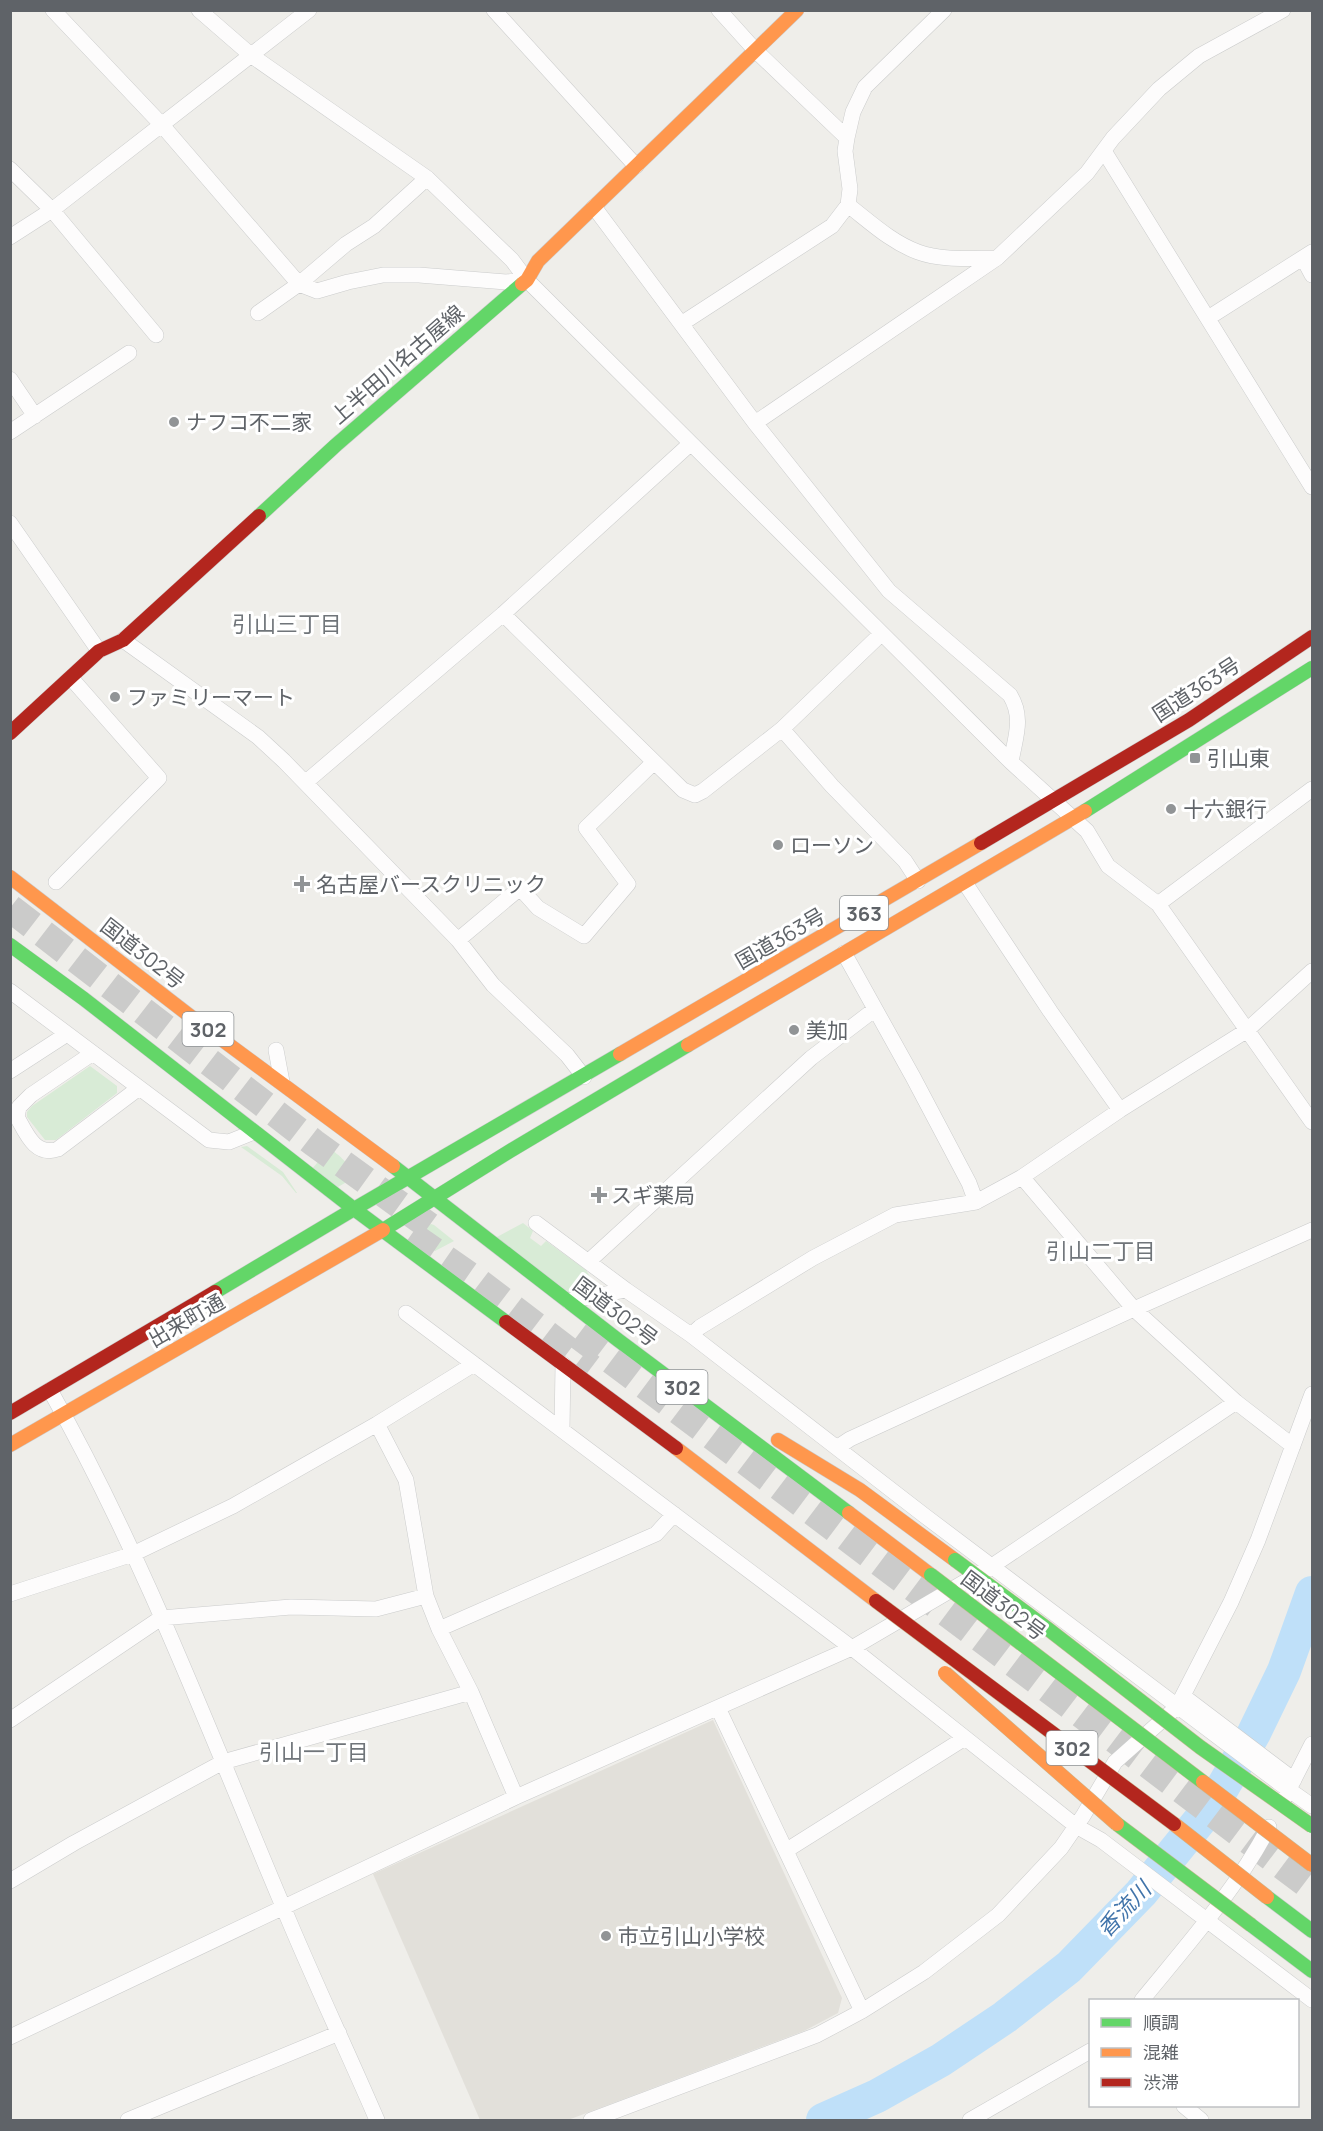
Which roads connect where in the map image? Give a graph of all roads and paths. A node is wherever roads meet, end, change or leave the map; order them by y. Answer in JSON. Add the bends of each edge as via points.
{"nodes":[{"id":1,"x":53,"y":10,"type":"edge"},
{"id":2,"x":199,"y":10,"type":"edge"},
{"id":3,"x":309,"y":10,"type":"edge"},
{"id":4,"x":494,"y":10,"type":"edge"},
{"id":5,"x":719,"y":10,"type":"edge"},
{"id":6,"x":797,"y":10,"type":"edge"},
{"id":7,"x":944,"y":10,"type":"edge"},
{"id":8,"x":1283,"y":10,"type":"edge"},
{"id":9,"x":755,"y":50,"type":"junction"},
{"id":10,"x":252,"y":56,"type":"junction"},
{"id":11,"x":161,"y":124,"type":"junction"},
{"id":12,"x":847,"y":138,"type":"junction"},
{"id":13,"x":1104,"y":151,"type":"junction"},
{"id":14,"x":636,"y":166,"type":"junction"},
{"id":15,"x":10,"y":169,"type":"edge"},
{"id":16,"x":427,"y":178,"type":"junction"},
{"id":17,"x":848,"y":205,"type":"junction"},
{"id":18,"x":594,"y":207,"type":"junction"},
{"id":19,"x":52,"y":210,"type":"junction"},
{"id":20,"x":10,"y":237,"type":"edge"},
{"id":21,"x":1307,"y":255,"type":"edge"},
{"id":22,"x":997,"y":258,"type":"junction"},
{"id":23,"x":1312,"y":274,"type":"edge"},
{"id":24,"x":527,"y":280,"type":"junction"},
{"id":25,"x":299,"y":284,"type":"junction"},
{"id":26,"x":258,"y":313,"type":"dead end"},
{"id":27,"x":1208,"y":318,"type":"junction"},
{"id":28,"x":681,"y":324,"type":"junction"},
{"id":29,"x":156,"y":335,"type":"dead end"},
{"id":30,"x":129,"y":353,"type":"dead end"},
{"id":31,"x":10,"y":379,"type":"edge"},
{"id":32,"x":35,"y":416,"type":"junction"},
{"id":33,"x":755,"y":423,"type":"junction"},
{"id":34,"x":10,"y":432,"type":"edge"},
{"id":35,"x":690,"y":444,"type":"junction"},
{"id":36,"x":1310,"y":479,"type":"edge"},
{"id":37,"x":10,"y":523,"type":"edge"},
{"id":38,"x":503,"y":614,"type":"junction"},
{"id":39,"x":881,"y":634,"type":"junction"},
{"id":40,"x":1312,"y":637,"type":"edge"},
{"id":41,"x":123,"y":640,"type":"junction"},
{"id":42,"x":99,"y":651,"type":"junction"},
{"id":43,"x":1312,"y":668,"type":"edge"},
{"id":44,"x":71,"y":678,"type":"junction"},
{"id":45,"x":782,"y":729,"type":"junction"},
{"id":46,"x":10,"y":733,"type":"edge"},
{"id":47,"x":654,"y":762,"type":"junction"},
{"id":48,"x":1011,"y":762,"type":"junction"},
{"id":49,"x":306,"y":782,"type":"junction"},
{"id":50,"x":1312,"y":789,"type":"edge"},
{"id":51,"x":1053,"y":799,"type":"junction"},
{"id":52,"x":1074,"y":819,"type":"junction"},
{"id":53,"x":10,"y":878,"type":"edge"},
{"id":54,"x":918,"y":881,"type":"junction"},
{"id":55,"x":56,"y":882,"type":"dead end"},
{"id":56,"x":965,"y":883,"type":"junction"},
{"id":57,"x":1158,"y":904,"type":"junction"},
{"id":58,"x":458,"y":940,"type":"junction"},
{"id":59,"x":10,"y":945,"type":"edge"},
{"id":60,"x":844,"y":953,"type":"junction"},
{"id":61,"x":1312,"y":970,"type":"edge"},
{"id":62,"x":10,"y":991,"type":"edge"},
{"id":63,"x":874,"y":1010,"type":"junction"},
{"id":64,"x":1246,"y":1031,"type":"junction"},
{"id":65,"x":67,"y":1034,"type":"junction"},
{"id":66,"x":276,"y":1050,"type":"dead end"},
{"id":67,"x":93,"y":1053,"type":"junction"},
{"id":68,"x":10,"y":1071,"type":"edge"},
{"id":69,"x":584,"y":1077,"type":"junction"},
{"id":70,"x":282,"y":1084,"type":"junction"},
{"id":71,"x":139,"y":1088,"type":"junction"},
{"id":72,"x":1120,"y":1110,"type":"junction"},
{"id":73,"x":1312,"y":1122,"type":"edge"},
{"id":74,"x":254,"y":1132,"type":"junction"},
{"id":75,"x":1022,"y":1177,"type":"junction"},
{"id":76,"x":408,"y":1178,"type":"junction"},
{"id":77,"x":434,"y":1197,"type":"junction"},
{"id":78,"x":976,"y":1202,"type":"junction"},
{"id":79,"x":354,"y":1209,"type":"junction"},
{"id":80,"x":382,"y":1230,"type":"junction"},
{"id":81,"x":540,"y":1230,"type":"dead end"},
{"id":82,"x":1312,"y":1230,"type":"edge"},
{"id":83,"x":589,"y":1261,"type":"junction"},
{"id":84,"x":626,"y":1290,"type":"junction"},
{"id":85,"x":568,"y":1301,"type":"junction"},
{"id":86,"x":1134,"y":1309,"type":"junction"},
{"id":87,"x":406,"y":1313,"type":"dead end"},
{"id":88,"x":691,"y":1335,"type":"junction"},
{"id":89,"x":474,"y":1364,"type":"junction"},
{"id":90,"x":563,"y":1364,"type":"junction"},
{"id":91,"x":655,"y":1367,"type":"junction"},
{"id":92,"x":50,"y":1390,"type":"junction"},
{"id":93,"x":1312,"y":1394,"type":"edge"},
{"id":94,"x":1236,"y":1402,"type":"junction"},
{"id":95,"x":10,"y":1413,"type":"edge"},
{"id":96,"x":64,"y":1415,"type":"junction"},
{"id":97,"x":377,"y":1425,"type":"junction"},
{"id":98,"x":562,"y":1430,"type":"junction"},
{"id":99,"x":10,"y":1445,"type":"edge"},
{"id":100,"x":1293,"y":1446,"type":"junction"},
{"id":101,"x":838,"y":1448,"type":"junction"},
{"id":102,"x":674,"y":1514,"type":"junction"},
{"id":103,"x":133,"y":1554,"type":"junction"},
{"id":104,"x":992,"y":1566,"type":"junction"},
{"id":105,"x":10,"y":1594,"type":"edge"},
{"id":106,"x":426,"y":1596,"type":"junction"},
{"id":107,"x":161,"y":1618,"type":"junction"},
{"id":108,"x":439,"y":1629,"type":"junction"},
{"id":109,"x":912,"y":1629,"type":"junction"},
{"id":110,"x":852,"y":1648,"type":"junction"},
{"id":111,"x":471,"y":1692,"type":"junction"},
{"id":112,"x":1180,"y":1701,"type":"junction"},
{"id":113,"x":718,"y":1708,"type":"junction"},
{"id":114,"x":10,"y":1720,"type":"edge"},
{"id":115,"x":965,"y":1738,"type":"junction"},
{"id":116,"x":1312,"y":1744,"type":"edge"},
{"id":117,"x":223,"y":1762,"type":"junction"},
{"id":118,"x":1286,"y":1781,"type":"junction"},
{"id":119,"x":516,"y":1797,"type":"junction"},
{"id":120,"x":1312,"y":1806,"type":"edge"},
{"id":121,"x":1076,"y":1826,"type":"junction"},
{"id":122,"x":1312,"y":1826,"type":"edge"},
{"id":123,"x":787,"y":1850,"type":"junction"},
{"id":124,"x":1312,"y":1865,"type":"edge"},
{"id":125,"x":10,"y":1881,"type":"edge"},
{"id":126,"x":282,"y":1906,"type":"junction"},
{"id":127,"x":1207,"y":1920,"type":"junction"},
{"id":128,"x":1312,"y":1931,"type":"edge"},
{"id":129,"x":1312,"y":1971,"type":"edge"},
{"id":130,"x":1144,"y":1999,"type":"edge"},
{"id":131,"x":1312,"y":2000,"type":"edge"},
{"id":132,"x":862,"y":2011,"type":"junction"},
{"id":133,"x":339,"y":2033,"type":"junction"},
{"id":134,"x":10,"y":2037,"type":"edge"},
{"id":135,"x":1089,"y":2052,"type":"edge"},
{"id":136,"x":128,"y":2121,"type":"edge"},
{"id":137,"x":377,"y":2121,"type":"edge"},
{"id":138,"x":591,"y":2121,"type":"edge"},
{"id":139,"x":970,"y":2121,"type":"edge"}],
"edges":[{"from":1,"to":11,"type":"street"},
{"from":2,"to":10,"type":"street"},
{"from":3,"to":10,"type":"street"},
{"from":4,"to":14,"type":"street"},
{"from":5,"to":9,"type":"street"},
{"from":6,"to":9,"type":"main road","name":"上半田川名古屋線"},
{"from":7,"to":12,"type":"street","via":[[865,87]]},
{"from":8,"to":13,"type":"street","via":[[1199,56],[1159,89]]},
{"from":9,"to":12,"type":"street"},
{"from":9,"to":14,"type":"main road","name":"上半田川名古屋線"},
{"from":10,"to":11,"type":"street"},
{"from":10,"to":16,"type":"street"},
{"from":11,"to":19,"type":"street"},
{"from":11,"to":25,"type":"street"},
{"from":12,"to":17,"type":"street"},
{"from":13,"to":22,"type":"street","via":[[1087,173]]},
{"from":13,"to":27,"type":"street"},
{"from":14,"to":18,"type":"main road","name":"上半田川名古屋線"},
{"from":15,"to":19,"type":"street"},
{"from":16,"to":24,"type":"street","via":[[512,260]]},
{"from":16,"to":25,"type":"street","via":[[374,226]]},
{"from":17,"to":22,"type":"street","via":[[891,238],[919,252],[944,257]]},
{"from":17,"to":28,"type":"street","via":[[832,226]]},
{"from":18,"to":24,"type":"main road","name":"上半田川名古屋線","via":[[538,261]]},
{"from":18,"to":28,"type":"street"},
{"from":19,"to":20,"type":"street"},
{"from":19,"to":29,"type":"street"},
{"from":21,"to":23,"type":"street"},
{"from":21,"to":27,"type":"street"},
{"from":22,"to":33,"type":"street"},
{"from":24,"to":25,"type":"street","via":[[383,275],[317,291]]},
{"from":24,"to":35,"type":"street"},
{"from":24,"to":41,"type":"main road","name":"上半田川名古屋線","via":[[336,445]]},
{"from":25,"to":26,"type":"street"},
{"from":27,"to":36,"type":"street"},
{"from":28,"to":33,"type":"street"},
{"from":30,"to":32,"type":"street"},
{"from":31,"to":32,"type":"street"},
{"from":32,"to":34,"type":"street"},
{"from":33,"to":48,"type":"street","via":[[889,591],[1010,695],[1019,718]]},
{"from":35,"to":38,"type":"street"},
{"from":35,"to":39,"type":"street"},
{"from":37,"to":42,"type":"street"},
{"from":38,"to":47,"type":"street"},
{"from":38,"to":49,"type":"street"},
{"from":39,"to":45,"type":"street"},
{"from":39,"to":48,"type":"street"},
{"from":40,"to":51,"type":"main road","name":"国道363号","number":"363","via":[[1179,726]]},
{"from":41,"to":42,"type":"main road","name":"上半田川名古屋線"},
{"from":41,"to":49,"type":"street","via":[[258,737]]},
{"from":42,"to":44,"type":"main road","name":"上半田川名古屋線"},
{"from":43,"to":52,"type":"main road","number":"363"},
{"from":44,"to":46,"type":"main road","name":"上半田川名古屋線"},
{"from":44,"to":55,"type":"street","via":[[159,778]]},
{"from":45,"to":47,"type":"street","via":[[695,795],[683,790]]},
{"from":45,"to":54,"type":"street","via":[[905,861]]},
{"from":47,"to":58,"type":"street","via":[[586,828],[628,884],[584,936],[538,908],[520,888]]},
{"from":48,"to":51,"type":"street"},
{"from":49,"to":58,"type":"street"},
{"from":50,"to":57,"type":"street"},
{"from":51,"to":52,"type":"street"},
{"from":51,"to":54,"type":"main road","name":"国道363号","number":"363"},
{"from":52,"to":56,"type":"main road","number":"363"},
{"from":52,"to":57,"type":"street","via":[[1087,831],[1108,866]]},
{"from":53,"to":70,"type":"main road","name":"国道302号","number":"302"},
{"from":54,"to":69,"type":"main road","name":"国道363号","number":"363"},
{"from":56,"to":60,"type":"main road","number":"363"},
{"from":56,"to":72,"type":"street"},
{"from":57,"to":64,"type":"street"},
{"from":58,"to":69,"type":"street","via":[[493,985],[567,1055]]},
{"from":59,"to":74,"type":"main road","number":"302"},
{"from":60,"to":63,"type":"street"},
{"from":60,"to":77,"type":"main road","number":"363"},
{"from":61,"to":64,"type":"street"},
{"from":62,"to":65,"type":"street"},
{"from":63,"to":78,"type":"street","via":[[913,1077]]},
{"from":63,"to":83,"type":"street","via":[[811,1058]]},
{"from":64,"to":72,"type":"street"},
{"from":64,"to":73,"type":"street"},
{"from":65,"to":67,"type":"street"},
{"from":65,"to":68,"type":"street"},
{"from":66,"to":70,"type":"street"},
{"from":67,"to":71,"type":"street"},
{"from":67,"to":71,"type":"street","via":[[19,1107],[17,1117],[30,1141],[40,1149],[58,1149]]},
{"from":69,"to":76,"type":"main road","name":"国道363号","number":"363"},
{"from":70,"to":76,"type":"main road","name":"国道302号","number":"302"},
{"from":71,"to":74,"type":"street","via":[[209,1140],[229,1142]]},
{"from":72,"to":75,"type":"street"},
{"from":74,"to":79,"type":"main road","number":"302"},
{"from":75,"to":78,"type":"street"},
{"from":75,"to":86,"type":"street"},
{"from":76,"to":77,"type":"main road","name":"国道302号","number":"302"},
{"from":76,"to":79,"type":"main road","name":"国道363号","number":"363"},
{"from":77,"to":80,"type":"main road","number":"363"},
{"from":77,"to":85,"type":"main road","name":"国道302号","number":"302"},
{"from":78,"to":88,"type":"street","via":[[895,1215],[813,1258]]},
{"from":79,"to":80,"type":"main road","number":"302"},
{"from":79,"to":92,"type":"main road","name":"出来町通"},
{"from":80,"to":90,"type":"main road","number":"302"},
{"from":80,"to":96,"type":"main road","name":"出来町通"},
{"from":81,"to":83,"type":"street"},
{"from":82,"to":86,"type":"street"},
{"from":83,"to":84,"type":"street"},
{"from":84,"to":85,"type":"street"},
{"from":84,"to":88,"type":"street"},
{"from":85,"to":91,"type":"main road","name":"国道302号","number":"302"},
{"from":86,"to":94,"type":"street"},
{"from":86,"to":101,"type":"street","via":[[850,1439]]},
{"from":87,"to":89,"type":"street"},
{"from":88,"to":101,"type":"street"},
{"from":89,"to":97,"type":"street"},
{"from":89,"to":98,"type":"street"},
{"from":90,"to":98,"type":"street"},
{"from":90,"to":109,"type":"main road","number":"302","bridge":true},
{"from":91,"to":122,"type":"main road","bridge":true,"via":[[860,1490],[955,1560],[1007,1585],[1040,1607],[1132,1679],[1167,1721]]},
{"from":91,"to":124,"type":"main road","name":"国道302号","number":"302","bridge":true},
{"from":92,"to":95,"type":"main road","name":"出来町通"},
{"from":92,"to":96,"type":"street"},
{"from":93,"to":100,"type":"street"},
{"from":94,"to":100,"type":"street"},
{"from":94,"to":104,"type":"street"},
{"from":96,"to":99,"type":"main road","name":"出来町通"},
{"from":96,"to":103,"type":"street"},
{"from":97,"to":103,"type":"street","via":[[233,1506]]},
{"from":97,"to":106,"type":"street","via":[[406,1480]]},
{"from":98,"to":102,"type":"street"},
{"from":100,"to":112,"type":"street","via":[[1232,1602]]},
{"from":101,"to":104,"type":"street"},
{"from":102,"to":108,"type":"street","via":[[656,1534]]},
{"from":102,"to":110,"type":"street"},
{"from":103,"to":105,"type":"street"},
{"from":103,"to":107,"type":"street"},
{"from":104,"to":110,"type":"street"},
{"from":104,"to":112,"type":"street"},
{"from":106,"to":107,"type":"street","via":[[376,1609],[291,1607]]},
{"from":106,"to":108,"type":"street"},
{"from":107,"to":114,"type":"street"},
{"from":107,"to":117,"type":"street"},
{"from":108,"to":111,"type":"street"},
{"from":109,"to":128,"type":"main road","number":"302","bridge":true},
{"from":109,"to":129,"type":"main road","bridge":true,"via":[[949,1678],[1128,1834]]},
{"from":110,"to":113,"type":"street"},
{"from":110,"to":115,"type":"street"},
{"from":111,"to":117,"type":"street"},
{"from":111,"to":119,"type":"street"},
{"from":112,"to":118,"type":"street"},
{"from":112,"to":121,"type":"street","via":[[1115,1762]]},
{"from":113,"to":119,"type":"street"},
{"from":113,"to":123,"type":"street"},
{"from":115,"to":121,"type":"street"},
{"from":115,"to":123,"type":"street"},
{"from":116,"to":118,"type":"street"},
{"from":117,"to":125,"type":"street"},
{"from":117,"to":126,"type":"street"},
{"from":118,"to":120,"type":"street"},
{"from":118,"to":127,"type":"street","via":[[1253,1856]]},
{"from":119,"to":126,"type":"street"},
{"from":121,"to":127,"type":"street"},
{"from":121,"to":132,"type":"street","via":[[998,1915],[924,1972]]},
{"from":123,"to":132,"type":"street"},
{"from":126,"to":133,"type":"street"},
{"from":126,"to":134,"type":"street"},
{"from":127,"to":130,"type":"street"},
{"from":127,"to":131,"type":"street"},
{"from":132,"to":138,"type":"street","via":[[817,2035]]},
{"from":133,"to":136,"type":"street"},
{"from":133,"to":137,"type":"street"},
{"from":135,"to":139,"type":"street"}]}
